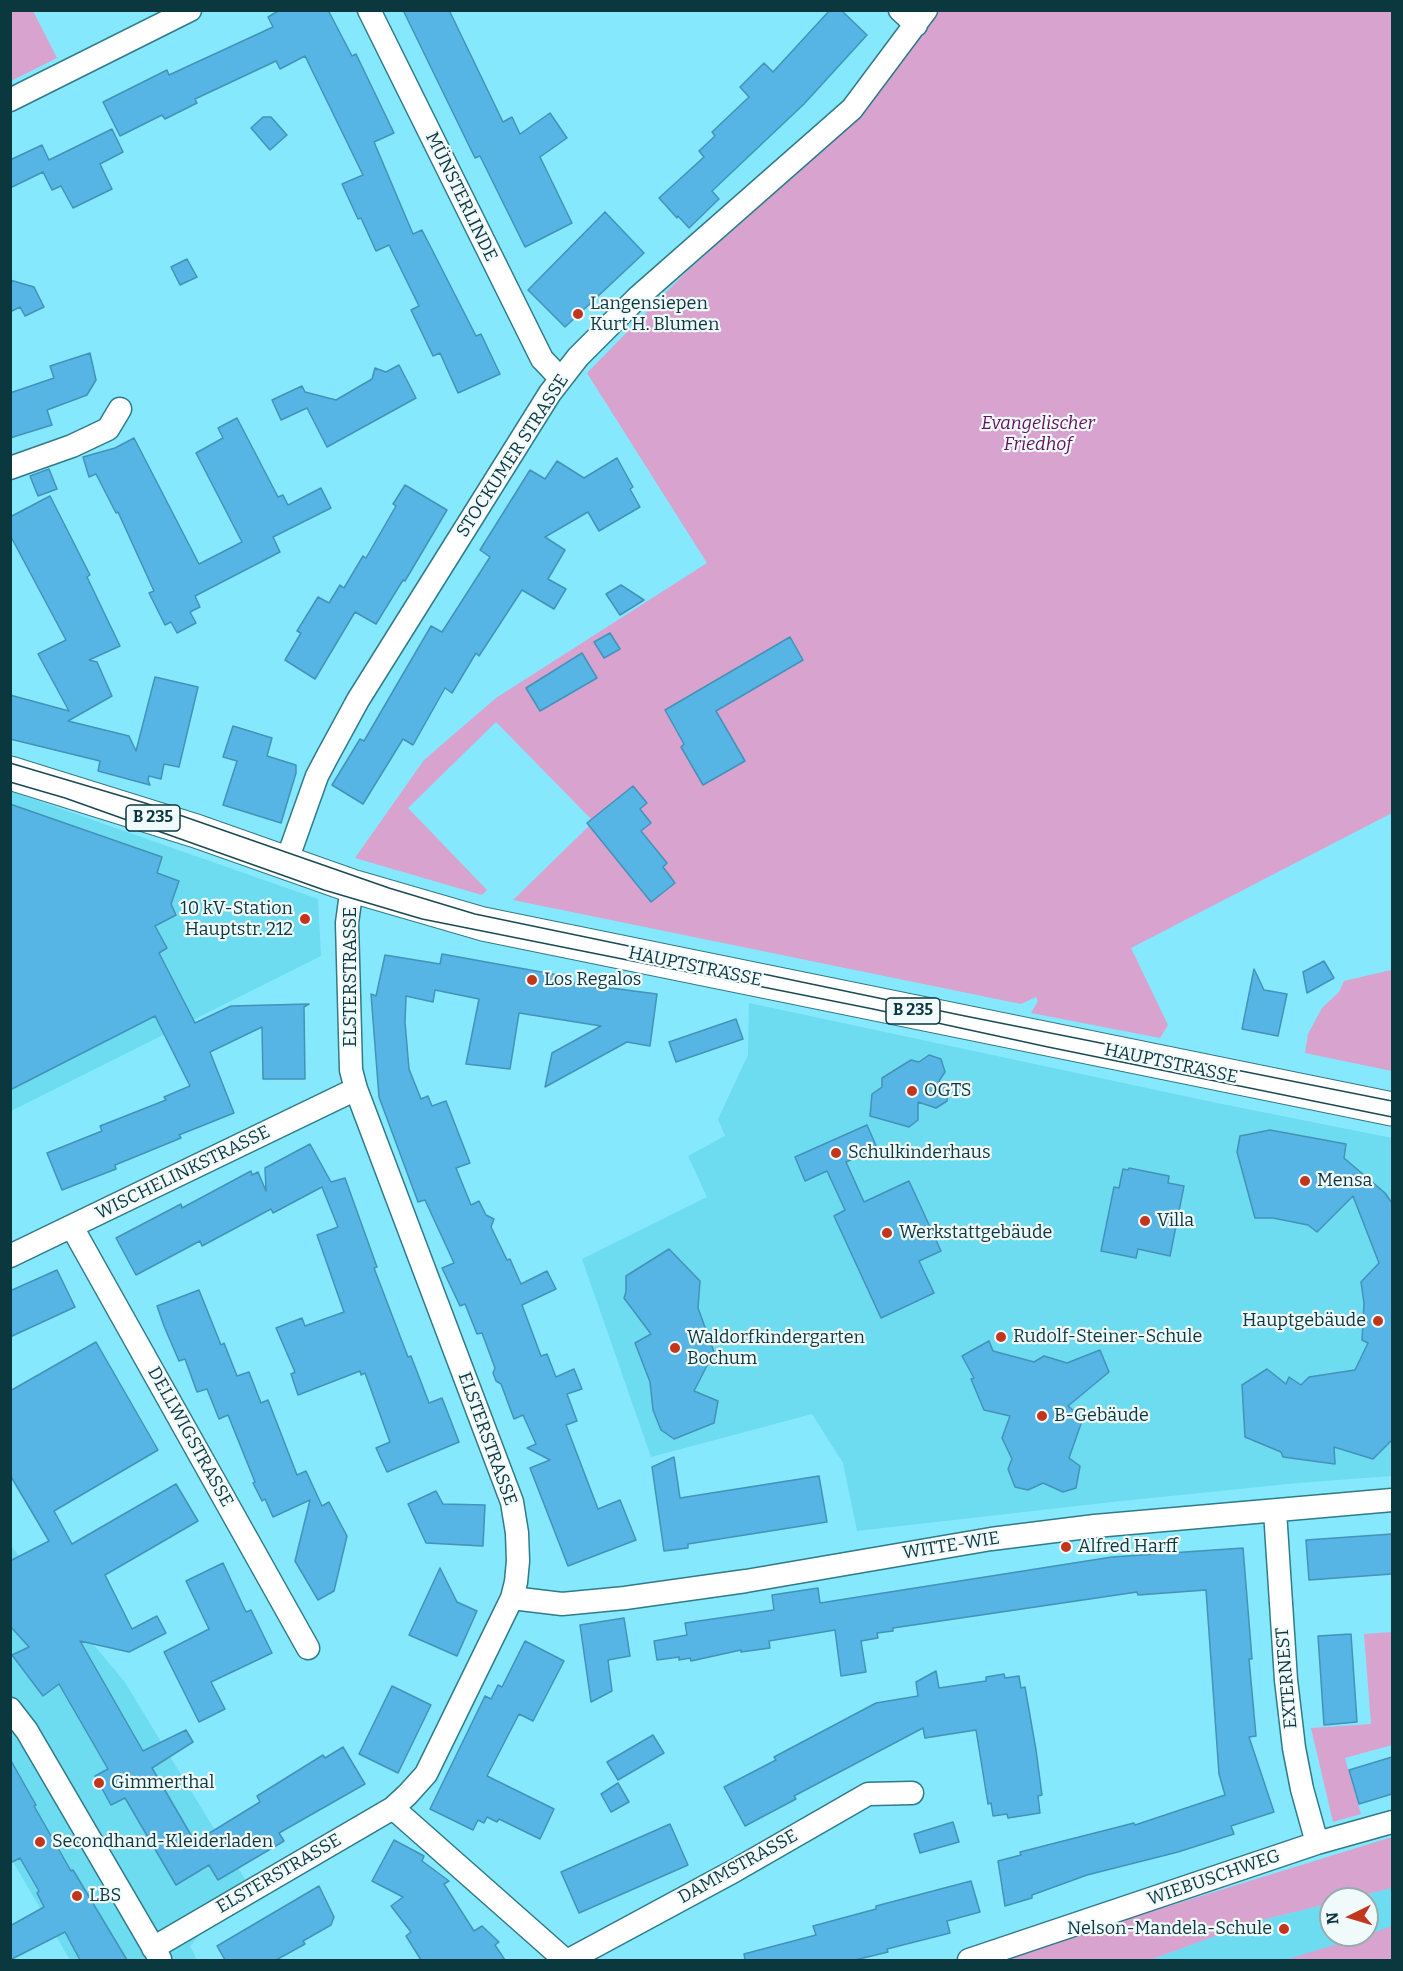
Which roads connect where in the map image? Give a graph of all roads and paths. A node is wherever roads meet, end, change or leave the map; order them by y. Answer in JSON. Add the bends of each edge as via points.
{"nodes":[{"id":1,"x":190,"y":10,"type":"edge"},
{"id":2,"x":369,"y":10,"type":"edge"},
{"id":3,"x":914,"y":15,"type":"edge"},
{"id":4,"x":10,"y":100,"type":"edge"},
{"id":5,"x":561,"y":379,"type":"junction"},
{"id":6,"x":120,"y":409,"type":"dead end"},
{"id":7,"x":10,"y":468,"type":"edge"},
{"id":8,"x":10,"y":773,"type":"edge"},
{"id":9,"x":286,"y":863,"type":"junction"},
{"id":10,"x":352,"y":886,"type":"junction"},
{"id":11,"x":356,"y":1089,"type":"junction"},
{"id":12,"x":1392,"y":1109,"type":"edge"},
{"id":13,"x":72,"y":1227,"type":"junction"},
{"id":14,"x":10,"y":1256,"type":"edge"},
{"id":15,"x":1392,"y":1500,"type":"edge"},
{"id":16,"x":1275,"y":1511,"type":"junction"},
{"id":17,"x":512,"y":1598,"type":"junction"},
{"id":18,"x":308,"y":1648,"type":"dead end"},
{"id":19,"x":15,"y":1722,"type":"edge"},
{"id":20,"x":912,"y":1793,"type":"dead end"},
{"id":21,"x":393,"y":1808,"type":"junction"},
{"id":22,"x":1392,"y":1822,"type":"edge"},
{"id":23,"x":1317,"y":1843,"type":"junction"},
{"id":24,"x":157,"y":1954,"type":"edge"},
{"id":25,"x":567,"y":1960,"type":"edge"},
{"id":26,"x":969,"y":1960,"type":"edge"}],
"edges":[{"from":1,"to":4,"type":"street"},
{"from":2,"to":5,"type":"street","name":"MÜNSTERLINDE","via":[[542,359]]},
{"from":3,"to":5,"type":"street","name":"STOCKUMER STRASSE","via":[[852,109],[637,298]]},
{"from":5,"to":9,"type":"street","name":"STOCKUMER STRASSE","via":[[358,700],[317,776]]},
{"from":6,"to":7,"type":"street","via":[[108,429]]},
{"from":8,"to":9,"type":"main road","name":"HAUPTSTRASSE","number":"B 235"},
{"from":9,"to":10,"type":"main road","name":"HAUPTSTRASSE","number":"B 235"},
{"from":10,"to":11,"type":"street","name":"ELSTERSTRASSE","via":[[347,923],[351,1070]]},
{"from":10,"to":12,"type":"main road","name":"HAUPTSTRASSE","number":"B 235","via":[[483,924]]},
{"from":11,"to":13,"type":"street","name":"WISCHELINKSTRASSE"},
{"from":11,"to":17,"type":"street","name":"ELSTERSTRASSE","via":[[512,1502],[518,1561]]},
{"from":13,"to":14,"type":"street","name":"WISCHELINKSTRASSE"},
{"from":13,"to":18,"type":"street","name":"DELLWIGSTRASSE"},
{"from":15,"to":16,"type":"street","name":"WITTE-WIE"},
{"from":16,"to":17,"type":"street","name":"WITTE-WIE","via":[[991,1539],[625,1598],[562,1604]]},
{"from":16,"to":23,"type":"street","name":"EXTERNEST","via":[[1294,1748]]},
{"from":17,"to":21,"type":"street","name":"ELSTERSTRASSE","via":[[426,1774]]},
{"from":19,"to":24,"type":"street"},
{"from":20,"to":25,"type":"street","name":"DAMMSTRASSE","via":[[868,1794]]},
{"from":21,"to":24,"type":"street","name":"ELSTERSTRASSE"},
{"from":21,"to":25,"type":"street","name":"DAMMSTRASSE"},
{"from":22,"to":23,"type":"street","name":"WIEBUSCHWEG"},
{"from":23,"to":26,"type":"street","name":"WIEBUSCHWEG"}]}
